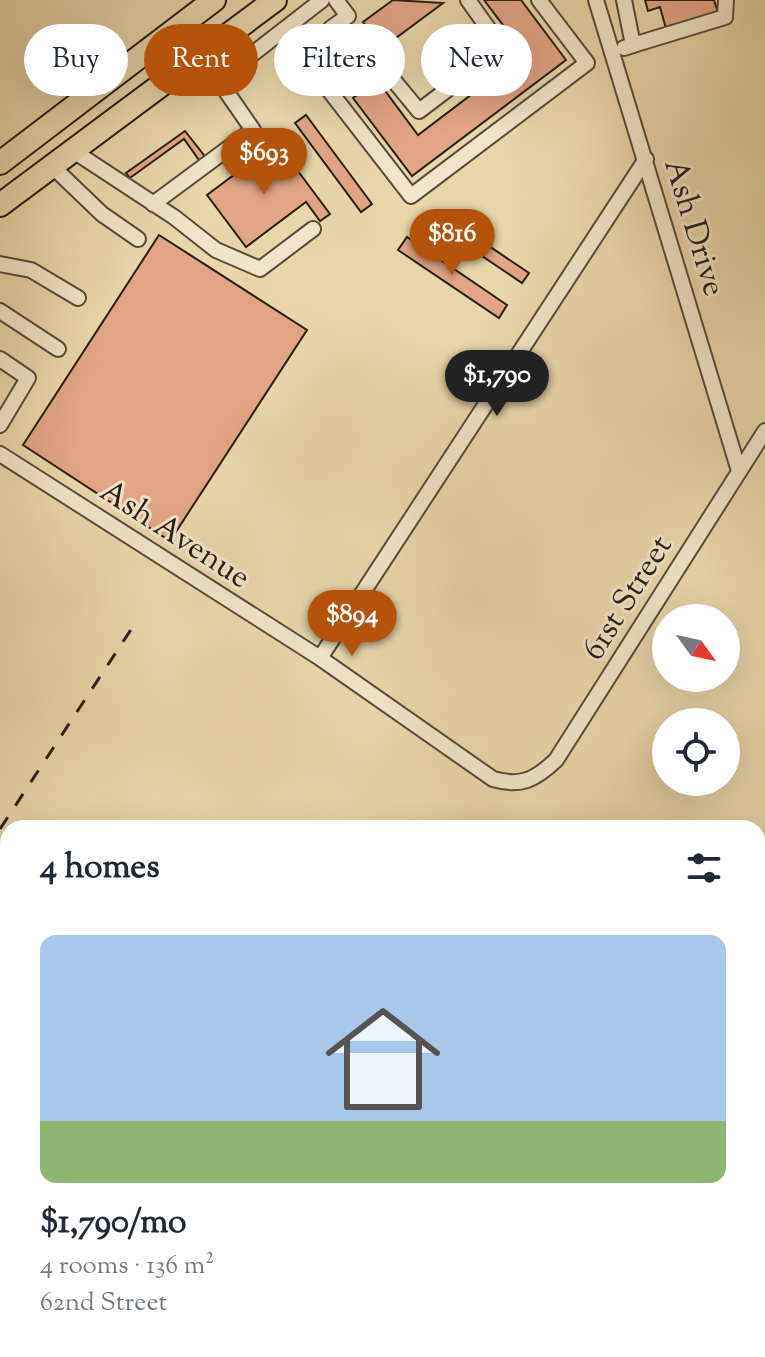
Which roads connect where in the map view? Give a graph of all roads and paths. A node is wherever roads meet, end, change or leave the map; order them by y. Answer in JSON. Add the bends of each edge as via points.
{"nodes":[{"id":1,"x":275,"y":0,"type":"edge"},
{"id":2,"x":322,"y":0,"type":"edge"},
{"id":3,"x":336,"y":0,"type":"edge"},
{"id":4,"x":468,"y":0,"type":"edge"},
{"id":5,"x":539,"y":0,"type":"edge"},
{"id":6,"x":596,"y":0,"type":"edge"},
{"id":7,"x":624,"y":0,"type":"edge"},
{"id":8,"x":726,"y":0,"type":"edge"},
{"id":9,"x":205,"y":3,"type":"edge"},
{"id":10,"x":215,"y":24,"type":"edge"},
{"id":11,"x":245,"y":24,"type":"edge"},
{"id":12,"x":337,"y":24,"type":"edge"},
{"id":13,"x":632,"y":40,"type":"junction"},
{"id":14,"x":258,"y":50,"type":"edge"},
{"id":15,"x":612,"y":52,"type":"junction"},
{"id":16,"x":405,"y":94,"type":"edge"},
{"id":17,"x":147,"y":96,"type":"edge"},
{"id":18,"x":229,"y":96,"type":"edge"},
{"id":19,"x":334,"y":96,"type":"edge"},
{"id":20,"x":72,"y":150,"type":"junction"},
{"id":21,"x":646,"y":159,"type":"junction"},
{"id":22,"x":0,"y":163,"type":"edge"},
{"id":23,"x":52,"y":166,"type":"junction"},
{"id":24,"x":153,"y":204,"type":"junction"},
{"id":25,"x":0,"y":205,"type":"edge"},
{"id":26,"x":313,"y":229,"type":"dead end"},
{"id":27,"x":138,"y":239,"type":"dead end"},
{"id":28,"x":0,"y":264,"type":"edge"},
{"id":29,"x":78,"y":298,"type":"dead end"},
{"id":30,"x":0,"y":311,"type":"edge"},
{"id":31,"x":58,"y":349,"type":"dead end"},
{"id":32,"x":0,"y":359,"type":"edge"},
{"id":33,"x":0,"y":425,"type":"edge"},
{"id":34,"x":765,"y":431,"type":"edge"},
{"id":35,"x":0,"y":454,"type":"edge"},
{"id":36,"x":739,"y":471,"type":"junction"},
{"id":37,"x":320,"y":658,"type":"junction"},
{"id":38,"x":524,"y":783,"type":"joint"}],
"edges":[{"from":1,"to":11,"type":"highway"},
{"from":2,"to":14,"type":"street"},
{"from":3,"to":12,"type":"street","via":[[348,16]]},
{"from":4,"to":16,"type":"street","via":[[502,48],[419,111]]},
{"from":5,"to":19,"type":"street","via":[[587,63],[411,196]]},
{"from":6,"to":15,"type":"street","name":"Ash Drive"},
{"from":7,"to":13,"type":"street"},
{"from":8,"to":13,"type":"street","via":[[725,17]]},
{"from":9,"to":10,"type":"highway"},
{"from":9,"to":22,"type":"highway"},
{"from":13,"to":15,"type":"street"},
{"from":15,"to":21,"type":"street","name":"Ash Drive"},
{"from":17,"to":20,"type":"highway"},
{"from":18,"to":24,"type":"street","via":[[253,130]]},
{"from":20,"to":23,"type":"highway"},
{"from":20,"to":24,"type":"street"},
{"from":21,"to":36,"type":"street","name":"Ash Drive"},
{"from":21,"to":37,"type":"street"},
{"from":23,"to":25,"type":"highway"},
{"from":23,"to":27,"type":"street","via":[[102,214]]},
{"from":24,"to":26,"type":"street","via":[[216,250],[260,269]]},
{"from":28,"to":29,"type":"street","via":[[31,270]]},
{"from":30,"to":31,"type":"street"},
{"from":32,"to":33,"type":"street","via":[[28,378]]},
{"from":34,"to":36,"type":"street","name":"61st Street"},
{"from":35,"to":37,"type":"street","name":"Ash Avenue"},
{"from":36,"to":38,"type":"street","name":"61st Street","via":[[556,760]]},
{"from":37,"to":38,"type":"street","name":"Ash Avenue","via":[[493,779]]}]}
